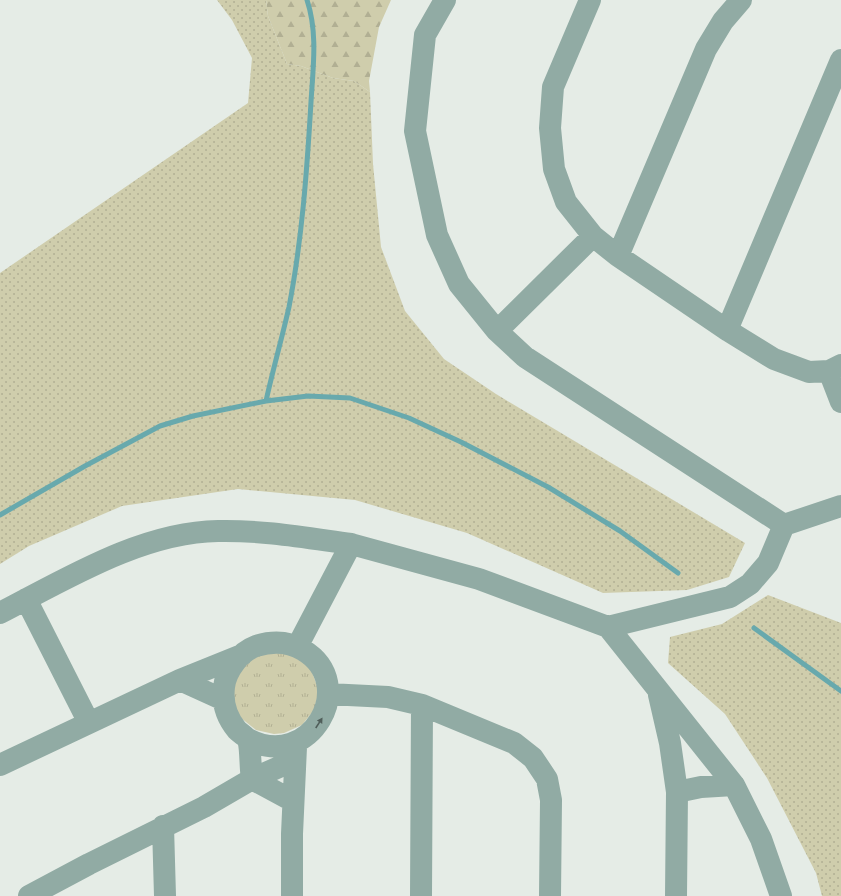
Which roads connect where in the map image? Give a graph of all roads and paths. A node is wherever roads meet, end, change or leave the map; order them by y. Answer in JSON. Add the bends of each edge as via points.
{"nodes":[{"id":1,"x":445,"y":0,"type":"edge"},
{"id":2,"x":590,"y":0,"type":"edge"},
{"id":3,"x":741,"y":0,"type":"edge"},
{"id":4,"x":841,"y":60,"type":"edge"},
{"id":5,"x":593,"y":236,"type":"junction"},
{"id":6,"x":618,"y":256,"type":"junction"},
{"id":7,"x":727,"y":330,"type":"junction"},
{"id":8,"x":497,"y":331,"type":"junction"},
{"id":9,"x":835,"y":368,"type":"edge"},
{"id":10,"x":841,"y":402,"type":"edge"},
{"id":11,"x":841,"y":506,"type":"edge"},
{"id":12,"x":784,"y":525,"type":"junction"},
{"id":13,"x":351,"y":544,"type":"junction"},
{"id":14,"x":26,"y":599,"type":"junction"},
{"id":15,"x":0,"y":613,"type":"edge"},
{"id":16,"x":608,"y":627,"type":"junction"},
{"id":17,"x":297,"y":647,"type":"junction"},
{"id":18,"x":242,"y":655,"type":"junction"},
{"id":19,"x":180,"y":680,"type":"junction"},
{"id":20,"x":657,"y":689,"type":"junction"},
{"id":21,"x":328,"y":694,"type":"junction"},
{"id":22,"x":224,"y":700,"type":"junction"},
{"id":23,"x":422,"y":705,"type":"junction"},
{"id":24,"x":89,"y":724,"type":"junction"},
{"id":25,"x":248,"y":739,"type":"junction"},
{"id":26,"x":296,"y":751,"type":"junction"},
{"id":27,"x":0,"y":765,"type":"edge"},
{"id":28,"x":252,"y":779,"type":"junction"},
{"id":29,"x":734,"y":785,"type":"junction"},
{"id":30,"x":677,"y":792,"type":"junction"},
{"id":31,"x":293,"y":802,"type":"junction"},
{"id":32,"x":163,"y":826,"type":"junction"},
{"id":33,"x":29,"y":896,"type":"edge"},
{"id":34,"x":165,"y":896,"type":"edge"},
{"id":35,"x":292,"y":896,"type":"edge"},
{"id":36,"x":420,"y":896,"type":"edge"},
{"id":37,"x":550,"y":896,"type":"edge"},
{"id":38,"x":676,"y":896,"type":"edge"},
{"id":39,"x":781,"y":896,"type":"edge"}],
"edges":[{"from":1,"to":8,"type":"street","via":[[425,35],[415,131],[437,235],[459,284]]},
{"from":2,"to":5,"type":"street","via":[[553,87],[550,128],[554,169],[566,202]]},
{"from":3,"to":6,"type":"street","via":[[723,21],[706,49]]},
{"from":4,"to":7,"type":"street"},
{"from":5,"to":6,"type":"street"},
{"from":5,"to":8,"type":"street"},
{"from":6,"to":7,"type":"street"},
{"from":7,"to":9,"type":"street","via":[[774,360],[791,367],[809,372]]},
{"from":8,"to":12,"type":"street","via":[[525,357]]},
{"from":9,"to":10,"type":"street"},
{"from":11,"to":12,"type":"street"},
{"from":12,"to":16,"type":"street","via":[[768,563],[750,584],[730,597]]},
{"from":13,"to":14,"type":"street","via":[[256,532],[217,531],[182,536],[136,546]]},
{"from":13,"to":16,"type":"street","via":[[479,579]]},
{"from":13,"to":17,"type":"street"},
{"from":14,"to":15,"type":"street"},
{"from":14,"to":24,"type":"street"},
{"from":16,"to":20,"type":"street"},
{"from":17,"to":18,"type":"street","via":[[275,642],[252,648]]},
{"from":17,"to":21,"type":"street","via":[[316,661],[326,682]]},
{"from":18,"to":19,"type":"street"},
{"from":18,"to":22,"type":"street","via":[[227,675]]},
{"from":19,"to":22,"type":"street"},
{"from":19,"to":24,"type":"street"},
{"from":20,"to":29,"type":"street"},
{"from":20,"to":30,"type":"street","via":[[670,743]]},
{"from":21,"to":23,"type":"street","via":[[388,697]]},
{"from":26,"to":21,"type":"street","one_way":true,"via":[[316,728],[326,706]]},
{"from":22,"to":25,"type":"street","via":[[231,722]]},
{"from":23,"to":36,"type":"street"},
{"from":23,"to":37,"type":"street","via":[[514,744],[533,758],[547,779],[551,800]]},
{"from":24,"to":27,"type":"street"},
{"from":25,"to":26,"type":"street","via":[[262,745]]},
{"from":25,"to":28,"type":"street"},
{"from":26,"to":28,"type":"street"},
{"from":26,"to":31,"type":"street"},
{"from":28,"to":31,"type":"street"},
{"from":28,"to":32,"type":"street","via":[[210,804]]},
{"from":29,"to":30,"type":"street","via":[[701,787]]},
{"from":29,"to":39,"type":"street","via":[[761,840]]},
{"from":30,"to":38,"type":"street"},
{"from":31,"to":35,"type":"street"},
{"from":32,"to":33,"type":"street"},
{"from":32,"to":34,"type":"street"}]}
